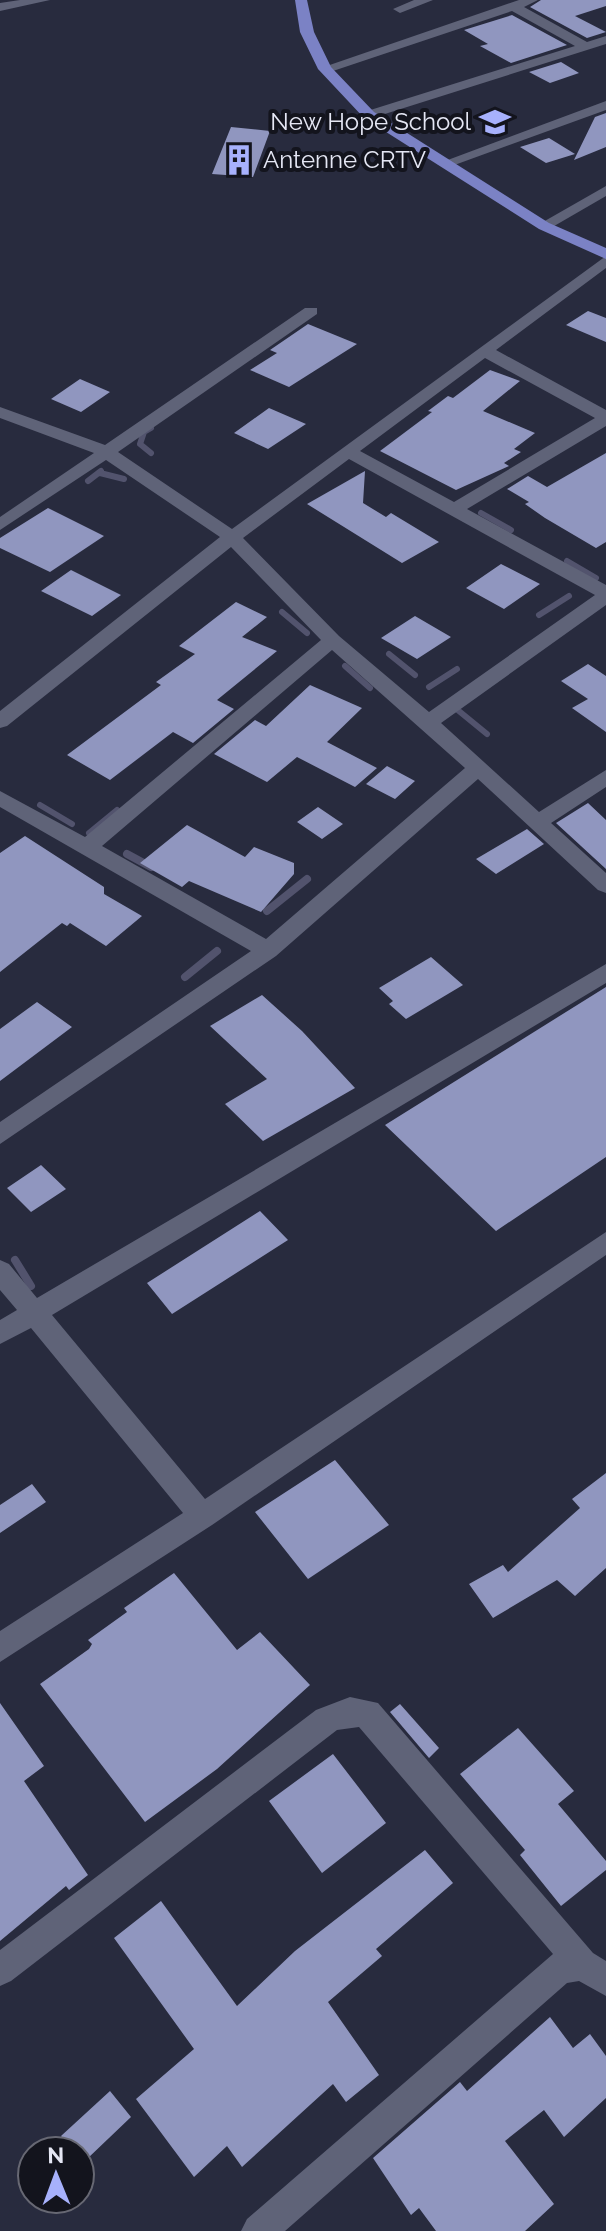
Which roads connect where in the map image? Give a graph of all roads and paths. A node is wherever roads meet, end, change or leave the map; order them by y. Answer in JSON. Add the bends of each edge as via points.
{"nodes":[{"id":1,"x":44,"y":0,"type":"edge"},
{"id":2,"x":301,"y":0,"type":"edge"},
{"id":3,"x":427,"y":0,"type":"edge"},
{"id":4,"x":532,"y":0,"type":"edge"},
{"id":5,"x":513,"y":6,"type":"junction"},
{"id":6,"x":0,"y":7,"type":"edge"},
{"id":7,"x":400,"y":9,"type":"dead end"},
{"id":8,"x":606,"y":40,"type":"edge"},
{"id":9,"x":587,"y":47,"type":"junction"},
{"id":10,"x":325,"y":69,"type":"junction"},
{"id":11,"x":606,"y":105,"type":"edge"},
{"id":12,"x":369,"y":115,"type":"junction"},
{"id":13,"x":444,"y":164,"type":"junction"},
{"id":14,"x":606,"y":190,"type":"edge"},
{"id":15,"x":544,"y":226,"type":"junction"},
{"id":16,"x":606,"y":254,"type":"edge"},
{"id":17,"x":606,"y":261,"type":"edge"},
{"id":18,"x":311,"y":311,"type":"dead end"},
{"id":19,"x":485,"y":351,"type":"junction"},
{"id":20,"x":0,"y":412,"type":"edge"},
{"id":21,"x":606,"y":418,"type":"edge"},
{"id":22,"x":105,"y":451,"type":"junction"},
{"id":23,"x":350,"y":452,"type":"junction"},
{"id":24,"x":454,"y":509,"type":"junction"},
{"id":25,"x":0,"y":525,"type":"edge"},
{"id":26,"x":232,"y":537,"type":"junction"},
{"id":27,"x":606,"y":595,"type":"edge"},
{"id":28,"x":332,"y":640,"type":"junction"},
{"id":29,"x":0,"y":721,"type":"edge"},
{"id":30,"x":428,"y":722,"type":"junction"},
{"id":31,"x":478,"y":768,"type":"junction"},
{"id":32,"x":606,"y":777,"type":"edge"},
{"id":33,"x":0,"y":798,"type":"edge"},
{"id":34,"x":538,"y":822,"type":"junction"},
{"id":35,"x":86,"y":848,"type":"junction"},
{"id":36,"x":606,"y":885,"type":"edge"},
{"id":37,"x":268,"y":950,"type":"junction"},
{"id":38,"x":606,"y":972,"type":"edge"},
{"id":39,"x":0,"y":1135,"type":"edge"},
{"id":40,"x":606,"y":1242,"type":"edge"},
{"id":41,"x":0,"y":1271,"type":"edge"},
{"id":42,"x":36,"y":1312,"type":"junction"},
{"id":43,"x":0,"y":1333,"type":"edge"},
{"id":44,"x":202,"y":1516,"type":"junction"},
{"id":45,"x":0,"y":1648,"type":"edge"},
{"id":46,"x":0,"y":1970,"type":"edge"},
{"id":47,"x":599,"y":1973,"type":"edge"},
{"id":48,"x":259,"y":2231,"type":"edge"}],
"edges":[{"from":1,"to":6,"type":"street"},
{"from":2,"to":10,"type":"main road","via":[[307,32]]},
{"from":3,"to":7,"type":"street"},
{"from":4,"to":5,"type":"street"},
{"from":5,"to":9,"type":"street"},
{"from":5,"to":10,"type":"street"},
{"from":8,"to":9,"type":"street"},
{"from":9,"to":12,"type":"street"},
{"from":10,"to":12,"type":"main road"},
{"from":11,"to":13,"type":"street"},
{"from":12,"to":13,"type":"main road"},
{"from":13,"to":15,"type":"main road"},
{"from":14,"to":15,"type":"street"},
{"from":15,"to":16,"type":"main road"},
{"from":17,"to":19,"type":"street"},
{"from":18,"to":22,"type":"street"},
{"from":19,"to":21,"type":"street"},
{"from":19,"to":23,"type":"street"},
{"from":20,"to":22,"type":"street"},
{"from":21,"to":24,"type":"street"},
{"from":22,"to":25,"type":"street"},
{"from":22,"to":26,"type":"street"},
{"from":23,"to":24,"type":"street"},
{"from":23,"to":26,"type":"street"},
{"from":24,"to":27,"type":"street"},
{"from":26,"to":28,"type":"street"},
{"from":26,"to":29,"type":"street"},
{"from":27,"to":30,"type":"street"},
{"from":28,"to":30,"type":"street"},
{"from":28,"to":35,"type":"street"},
{"from":30,"to":31,"type":"street"},
{"from":31,"to":34,"type":"street"},
{"from":31,"to":37,"type":"street"},
{"from":32,"to":34,"type":"street"},
{"from":33,"to":35,"type":"street"},
{"from":34,"to":36,"type":"street"},
{"from":35,"to":37,"type":"street"},
{"from":37,"to":39,"type":"street"},
{"from":38,"to":42,"type":"street"},
{"from":40,"to":44,"type":"street"},
{"from":41,"to":42,"type":"street"},
{"from":42,"to":43,"type":"street"},
{"from":42,"to":44,"type":"street"},
{"from":44,"to":45,"type":"street"},
{"from":46,"to":47,"type":"street","via":[[327,1720],[350,1711],[367,1713]]},
{"from":47,"to":48,"type":"street","via":[[559,1968]]}]}
